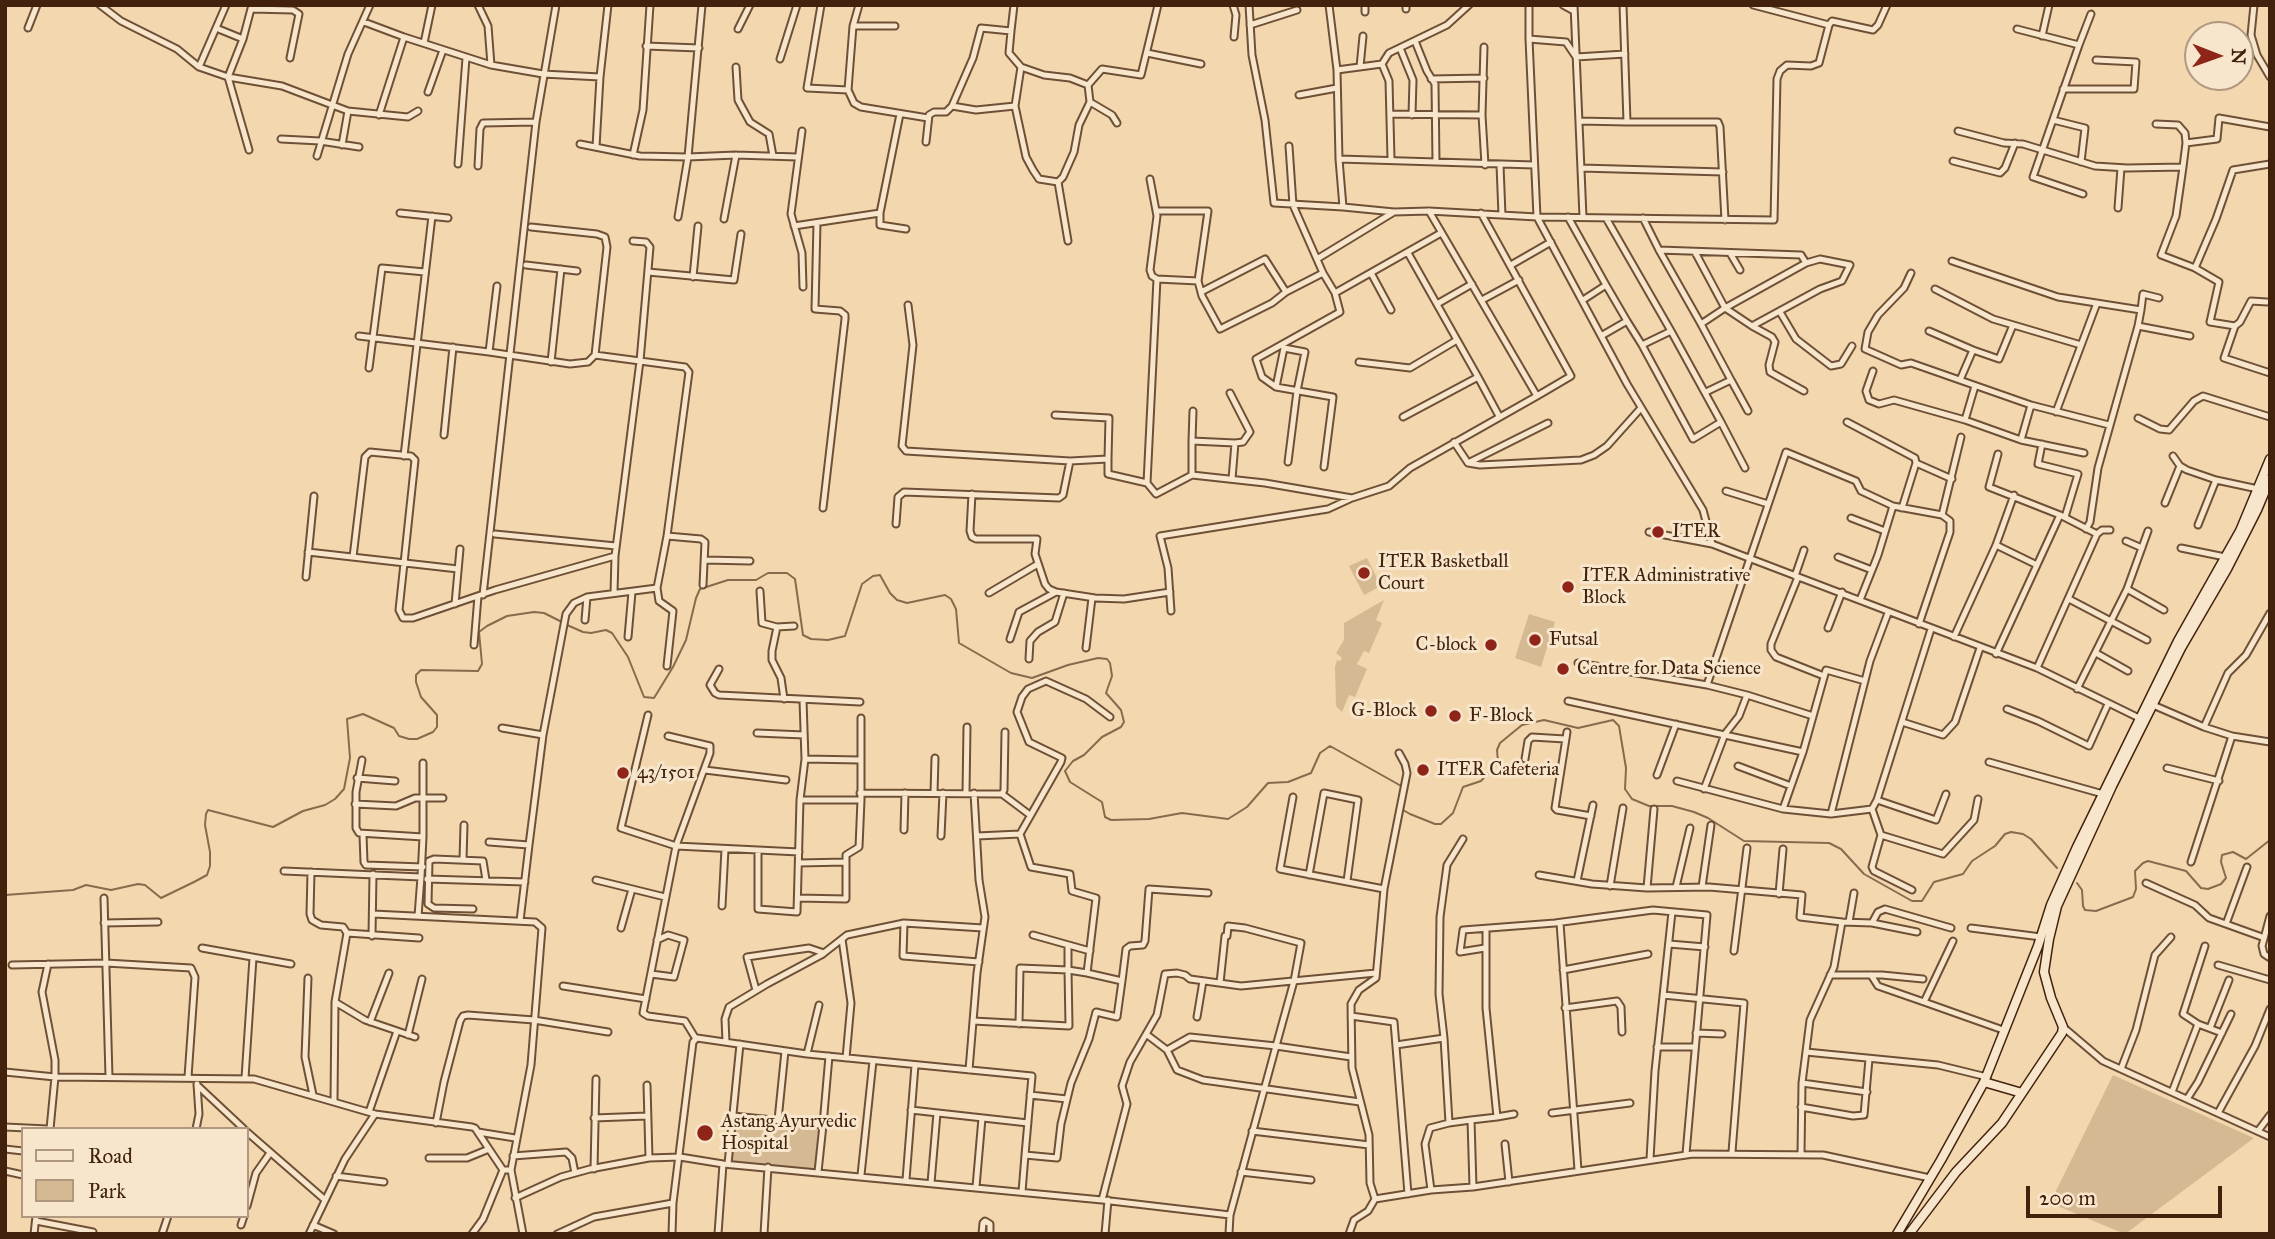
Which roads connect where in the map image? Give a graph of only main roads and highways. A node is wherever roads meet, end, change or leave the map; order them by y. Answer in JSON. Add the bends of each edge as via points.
{"nodes":[{"id":1,"x":2270,"y":459,"type":"edge"},
{"id":2,"x":2270,"y":478,"type":"edge"},
{"id":3,"x":1985,"y":1079,"type":"junction"},
{"id":4,"x":2022,"y":1093,"type":"junction"},
{"id":5,"x":1896,"y":1234,"type":"edge"},
{"id":6,"x":1909,"y":1234,"type":"edge"}],
"edges":[{"from":1,"to":3,"type":"main road","via":[[2225,557],[2138,718],[2051,905]]},
{"from":2,"to":4,"type":"main road","via":[[2112,786],[2057,906],[2044,972],[2063,1027]]},
{"from":3,"to":4,"type":"main road"},
{"from":3,"to":5,"type":"main road"},
{"from":4,"to":6,"type":"main road"}]}
